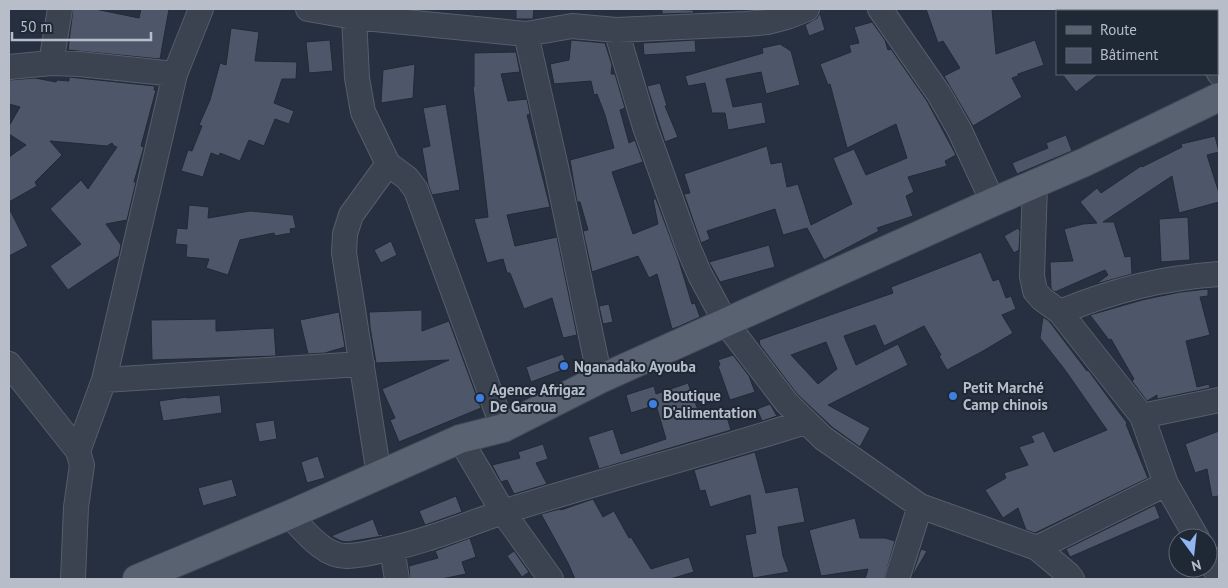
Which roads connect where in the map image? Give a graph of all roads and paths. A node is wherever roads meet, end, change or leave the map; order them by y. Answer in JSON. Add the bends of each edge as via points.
{"nodes":[{"id":1,"x":60,"y":9,"type":"edge"},
{"id":2,"x":202,"y":9,"type":"edge"},
{"id":3,"x":308,"y":9,"type":"edge"},
{"id":4,"x":807,"y":9,"type":"edge"},
{"id":5,"x":880,"y":9,"type":"edge"},
{"id":6,"x":354,"y":17,"type":"junction"},
{"id":7,"x":616,"y":30,"type":"junction"},
{"id":8,"x":526,"y":34,"type":"junction"},
{"id":9,"x":51,"y":63,"type":"junction"},
{"id":10,"x":9,"y":67,"type":"edge"},
{"id":11,"x":176,"y":74,"type":"junction"},
{"id":12,"x":1219,"y":97,"type":"edge"},
{"id":13,"x":388,"y":164,"type":"junction"},
{"id":14,"x":1035,"y":185,"type":"junction"},
{"id":15,"x":994,"y":202,"type":"junction"},
{"id":16,"x":1219,"y":274,"type":"edge"},
{"id":17,"x":1060,"y":312,"type":"junction"},
{"id":18,"x":726,"y":322,"type":"junction"},
{"id":19,"x":9,"y":364,"type":"edge"},
{"id":20,"x":362,"y":364,"type":"junction"},
{"id":21,"x":104,"y":380,"type":"junction"},
{"id":22,"x":600,"y":380,"type":"junction"},
{"id":23,"x":1219,"y":400,"type":"edge"},
{"id":24,"x":1142,"y":416,"type":"junction"},
{"id":25,"x":805,"y":422,"type":"junction"},
{"id":26,"x":503,"y":428,"type":"junction"},
{"id":27,"x":460,"y":439,"type":"junction"},
{"id":28,"x":78,"y":451,"type":"junction"},
{"id":29,"x":379,"y":475,"type":"junction"},
{"id":30,"x":1166,"y":484,"type":"junction"},
{"id":31,"x":920,"y":506,"type":"junction"},
{"id":32,"x":503,"y":512,"type":"junction"},
{"id":33,"x":289,"y":515,"type":"junction"},
{"id":34,"x":1192,"y":528,"type":"edge"},
{"id":35,"x":1037,"y":548,"type":"junction"},
{"id":36,"x":392,"y":549,"type":"junction"},
{"id":37,"x":72,"y":579,"type":"edge"},
{"id":38,"x":138,"y":579,"type":"edge"},
{"id":39,"x":397,"y":579,"type":"edge"},
{"id":40,"x":551,"y":579,"type":"edge"},
{"id":41,"x":897,"y":579,"type":"edge"},
{"id":42,"x":1072,"y":579,"type":"edge"}],
"edges":[{"from":1,"to":9,"type":"street"},
{"from":2,"to":11,"type":"street"},
{"from":3,"to":6,"type":"street"},
{"from":4,"to":7,"type":"street","via":[[768,22]]},
{"from":5,"to":15,"type":"street","via":[[939,94]]},
{"from":6,"to":8,"type":"street"},
{"from":6,"to":13,"type":"street","via":[[363,112]]},
{"from":7,"to":8,"type":"street","via":[[572,26]]},
{"from":7,"to":18,"type":"street","via":[[644,128],[682,229],[700,275]]},
{"from":8,"to":22,"type":"street"},
{"from":9,"to":10,"type":"street"},
{"from":9,"to":11,"type":"street"},
{"from":11,"to":21,"type":"street"},
{"from":12,"to":14,"type":"main road"},
{"from":13,"to":20,"type":"street","via":[[351,215],[345,234],[344,253]]},
{"from":13,"to":26,"type":"street","via":[[407,178],[416,190]]},
{"from":14,"to":15,"type":"main road"},
{"from":14,"to":17,"type":"street","via":[[1032,276],[1035,291]]},
{"from":15,"to":18,"type":"main road"},
{"from":16,"to":17,"type":"street","via":[[1148,283]]},
{"from":17,"to":24,"type":"street"},
{"from":18,"to":22,"type":"main road"},
{"from":18,"to":25,"type":"street","via":[[786,403]]},
{"from":19,"to":28,"type":"street"},
{"from":20,"to":21,"type":"street"},
{"from":20,"to":29,"type":"street"},
{"from":21,"to":28,"type":"street"},
{"from":22,"to":26,"type":"main road"},
{"from":23,"to":24,"type":"street"},
{"from":24,"to":30,"type":"street"},
{"from":25,"to":31,"type":"street"},
{"from":25,"to":32,"type":"street"},
{"from":26,"to":27,"type":"main road"},
{"from":27,"to":29,"type":"main road"},
{"from":27,"to":32,"type":"street"},
{"from":28,"to":37,"type":"street","via":[[82,465]]},
{"from":29,"to":33,"type":"main road"},
{"from":30,"to":34,"type":"street"},
{"from":30,"to":35,"type":"street"},
{"from":31,"to":35,"type":"street"},
{"from":31,"to":41,"type":"street"},
{"from":32,"to":36,"type":"street"},
{"from":32,"to":40,"type":"street"},
{"from":33,"to":36,"type":"street","via":[[331,553],[345,556]]},
{"from":33,"to":38,"type":"main road"},
{"from":35,"to":42,"type":"street"},
{"from":36,"to":39,"type":"street"}]}
